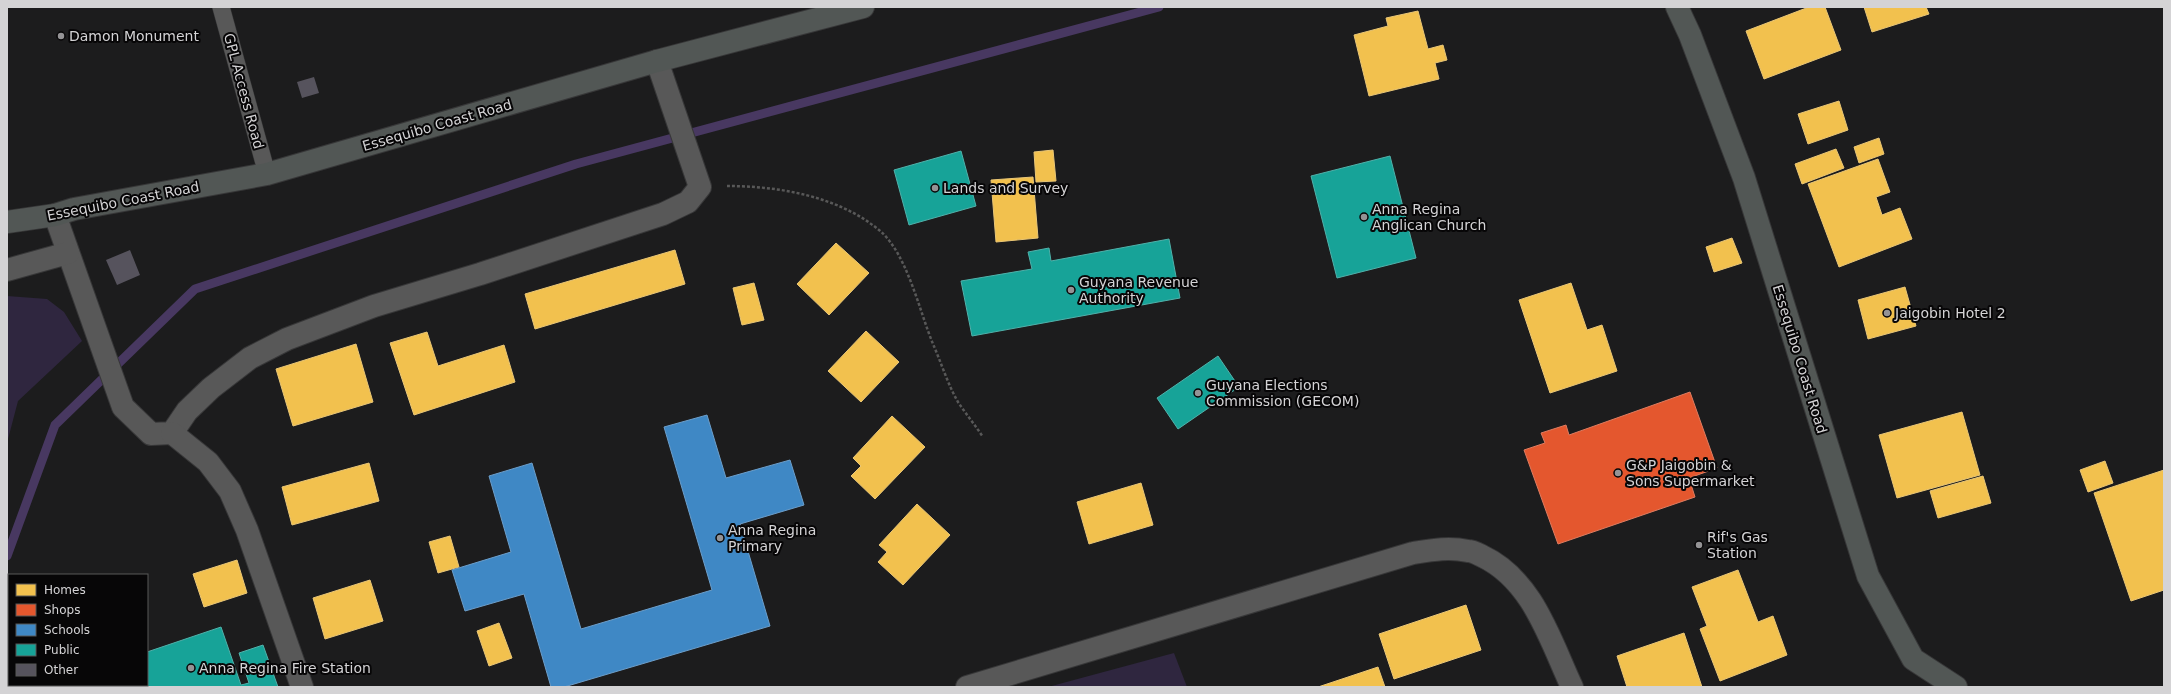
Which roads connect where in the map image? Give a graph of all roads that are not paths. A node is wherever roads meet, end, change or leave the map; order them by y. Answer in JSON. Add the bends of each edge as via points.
{"nodes":[{"id":1,"x":221,"y":7,"type":"edge"},
{"id":2,"x":863,"y":7,"type":"edge"},
{"id":3,"x":1676,"y":7,"type":"edge"},
{"id":4,"x":657,"y":61,"type":"junction"},
{"id":5,"x":267,"y":174,"type":"junction"},
{"id":6,"x":55,"y":215,"type":"junction"},
{"id":7,"x":7,"y":222,"type":"edge"},
{"id":8,"x":68,"y":253,"type":"junction"},
{"id":9,"x":7,"y":270,"type":"edge"},
{"id":10,"x":172,"y":433,"type":"junction"},
{"id":11,"x":302,"y":687,"type":"edge"},
{"id":12,"x":966,"y":687,"type":"edge"},
{"id":13,"x":1572,"y":687,"type":"edge"},
{"id":14,"x":1956,"y":687,"type":"edge"}],
"edges":[{"from":1,"to":5,"type":"lane","name":"GPL Access Road"},
{"from":2,"to":4,"type":"main road","name":"Essequibo Coast Road"},
{"from":3,"to":14,"type":"main road","name":"Essequibo Coast Road","via":[[1690,35],[1744,178],[1868,576],[1914,659]]},
{"from":4,"to":5,"type":"main road","name":"Essequibo Coast Road"},
{"from":4,"to":10,"type":"street","via":[[700,187],[688,202],[663,214],[374,306],[287,340],[250,358],[211,388],[187,411]]},
{"from":5,"to":6,"type":"main road","name":"Essequibo Coast Road","via":[[74,209]]},
{"from":6,"to":7,"type":"main road","name":"Essequibo Coast Road"},
{"from":6,"to":8,"type":"street"},
{"from":8,"to":9,"type":"street"},
{"from":8,"to":10,"type":"street","via":[[123,407],[151,434]]},
{"from":10,"to":11,"type":"street","via":[[208,462],[230,491],[247,530]]},
{"from":12,"to":13,"type":"street","via":[[1413,553],[1442,548],[1470,551],[1494,562],[1517,583],[1538,612]]}]}
